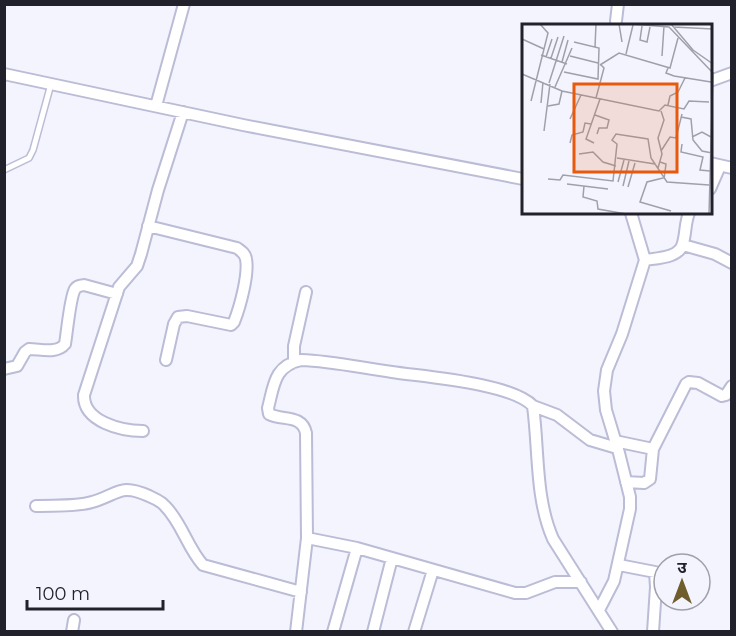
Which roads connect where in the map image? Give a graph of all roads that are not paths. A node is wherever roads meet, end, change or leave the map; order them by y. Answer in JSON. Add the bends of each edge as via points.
{"nodes":[{"id":1,"x":184,"y":4,"type":"edge"},
{"id":2,"x":618,"y":4,"type":"edge"},
{"id":3,"x":616,"y":21,"type":"dead end"},
{"id":4,"x":732,"y":73,"type":"edge"},
{"id":5,"x":4,"y":74,"type":"edge"},
{"id":6,"x":712,"y":81,"type":"edge"},
{"id":7,"x":51,"y":84,"type":"junction"},
{"id":8,"x":156,"y":106,"type":"junction"},
{"id":9,"x":183,"y":112,"type":"junction"},
{"id":10,"x":721,"y":166,"type":"edge"},
{"id":11,"x":4,"y":170,"type":"edge"},
{"id":12,"x":522,"y":179,"type":"edge"},
{"id":13,"x":712,"y":187,"type":"edge"},
{"id":14,"x":631,"y":214,"type":"edge"},
{"id":15,"x":689,"y":214,"type":"edge"},
{"id":16,"x":148,"y":226,"type":"junction"},
{"id":17,"x":683,"y":244,"type":"junction"},
{"id":18,"x":645,"y":260,"type":"junction"},
{"id":19,"x":732,"y":263,"type":"edge"},
{"id":20,"x":306,"y":292,"type":"dead end"},
{"id":21,"x":117,"y":294,"type":"junction"},
{"id":22,"x":166,"y":360,"type":"dead end"},
{"id":23,"x":294,"y":362,"type":"junction"},
{"id":24,"x":4,"y":369,"type":"edge"},
{"id":25,"x":732,"y":386,"type":"edge"},
{"id":26,"x":533,"y":406,"type":"junction"},
{"id":27,"x":143,"y":431,"type":"dead end"},
{"id":28,"x":616,"y":444,"type":"junction"},
{"id":29,"x":653,"y":449,"type":"junction"},
{"id":30,"x":626,"y":482,"type":"junction"},
{"id":31,"x":36,"y":506,"type":"dead end"},
{"id":32,"x":307,"y":538,"type":"junction"},
{"id":33,"x":357,"y":548,"type":"junction"},
{"id":34,"x":392,"y":558,"type":"junction"},
{"id":35,"x":619,"y":565,"type":"junction"},
{"id":36,"x":433,"y":570,"type":"junction"},
{"id":37,"x":581,"y":582,"type":"junction"},
{"id":38,"x":301,"y":592,"type":"junction"},
{"id":39,"x":599,"y":610,"type":"junction"},
{"id":40,"x":74,"y":620,"type":"dead end"},
{"id":41,"x":72,"y":632,"type":"edge"},
{"id":42,"x":296,"y":632,"type":"edge"},
{"id":43,"x":333,"y":632,"type":"edge"},
{"id":44,"x":373,"y":632,"type":"edge"},
{"id":45,"x":414,"y":632,"type":"edge"},
{"id":46,"x":612,"y":632,"type":"edge"},
{"id":47,"x":652,"y":632,"type":"edge"}],
"edges":[{"from":1,"to":8,"type":"street"},
{"from":2,"to":3,"type":"street"},
{"from":4,"to":6,"type":"street"},
{"from":5,"to":7,"type":"street"},
{"from":7,"to":8,"type":"street"},
{"from":7,"to":11,"type":"lane","via":[[29,158]]},
{"from":8,"to":9,"type":"street"},
{"from":9,"to":12,"type":"street"},
{"from":9,"to":16,"type":"street"},
{"from":10,"to":13,"type":"street"},
{"from":14,"to":18,"type":"street"},
{"from":15,"to":17,"type":"street"},
{"from":16,"to":21,"type":"street","via":[[137,266],[122,281]]},
{"from":16,"to":22,"type":"street","via":[[237,248],[246,259],[234,322],[231,325],[178,317]]},
{"from":17,"to":18,"type":"street","via":[[673,254]]},
{"from":17,"to":19,"type":"street"},
{"from":18,"to":28,"type":"street","via":[[604,381],[606,410]]},
{"from":20,"to":23,"type":"street"},
{"from":21,"to":24,"type":"street","via":[[79,286],[63,348],[29,349],[17,366]]},
{"from":21,"to":27,"type":"street","via":[[83,404],[113,427]]},
{"from":23,"to":26,"type":"street","via":[[323,362],[476,384],[514,394]]},
{"from":23,"to":32,"type":"street","via":[[280,371],[268,408],[269,414],[300,421],[304,426]]},
{"from":25,"to":29,"type":"street","via":[[722,396],[698,383],[686,384]]},
{"from":26,"to":28,"type":"street","via":[[557,415],[590,440]]},
{"from":26,"to":37,"type":"street","via":[[547,525]]},
{"from":28,"to":29,"type":"street"},
{"from":28,"to":30,"type":"street"},
{"from":29,"to":30,"type":"street","via":[[648,482]]},
{"from":30,"to":35,"type":"street","via":[[630,509]]},
{"from":31,"to":38,"type":"street","via":[[81,504],[122,489],[136,490],[166,507],[203,565]]},
{"from":32,"to":33,"type":"street"},
{"from":32,"to":38,"type":"street"},
{"from":33,"to":34,"type":"street"},
{"from":33,"to":43,"type":"street"},
{"from":34,"to":36,"type":"street"},
{"from":34,"to":44,"type":"street"},
{"from":35,"to":39,"type":"street"},
{"from":35,"to":47,"type":"street","via":[[655,572]]},
{"from":36,"to":37,"type":"street","via":[[515,593],[555,582]]},
{"from":36,"to":45,"type":"street"},
{"from":37,"to":39,"type":"street"},
{"from":38,"to":42,"type":"street"},
{"from":39,"to":46,"type":"street"},
{"from":40,"to":41,"type":"street"}]}
